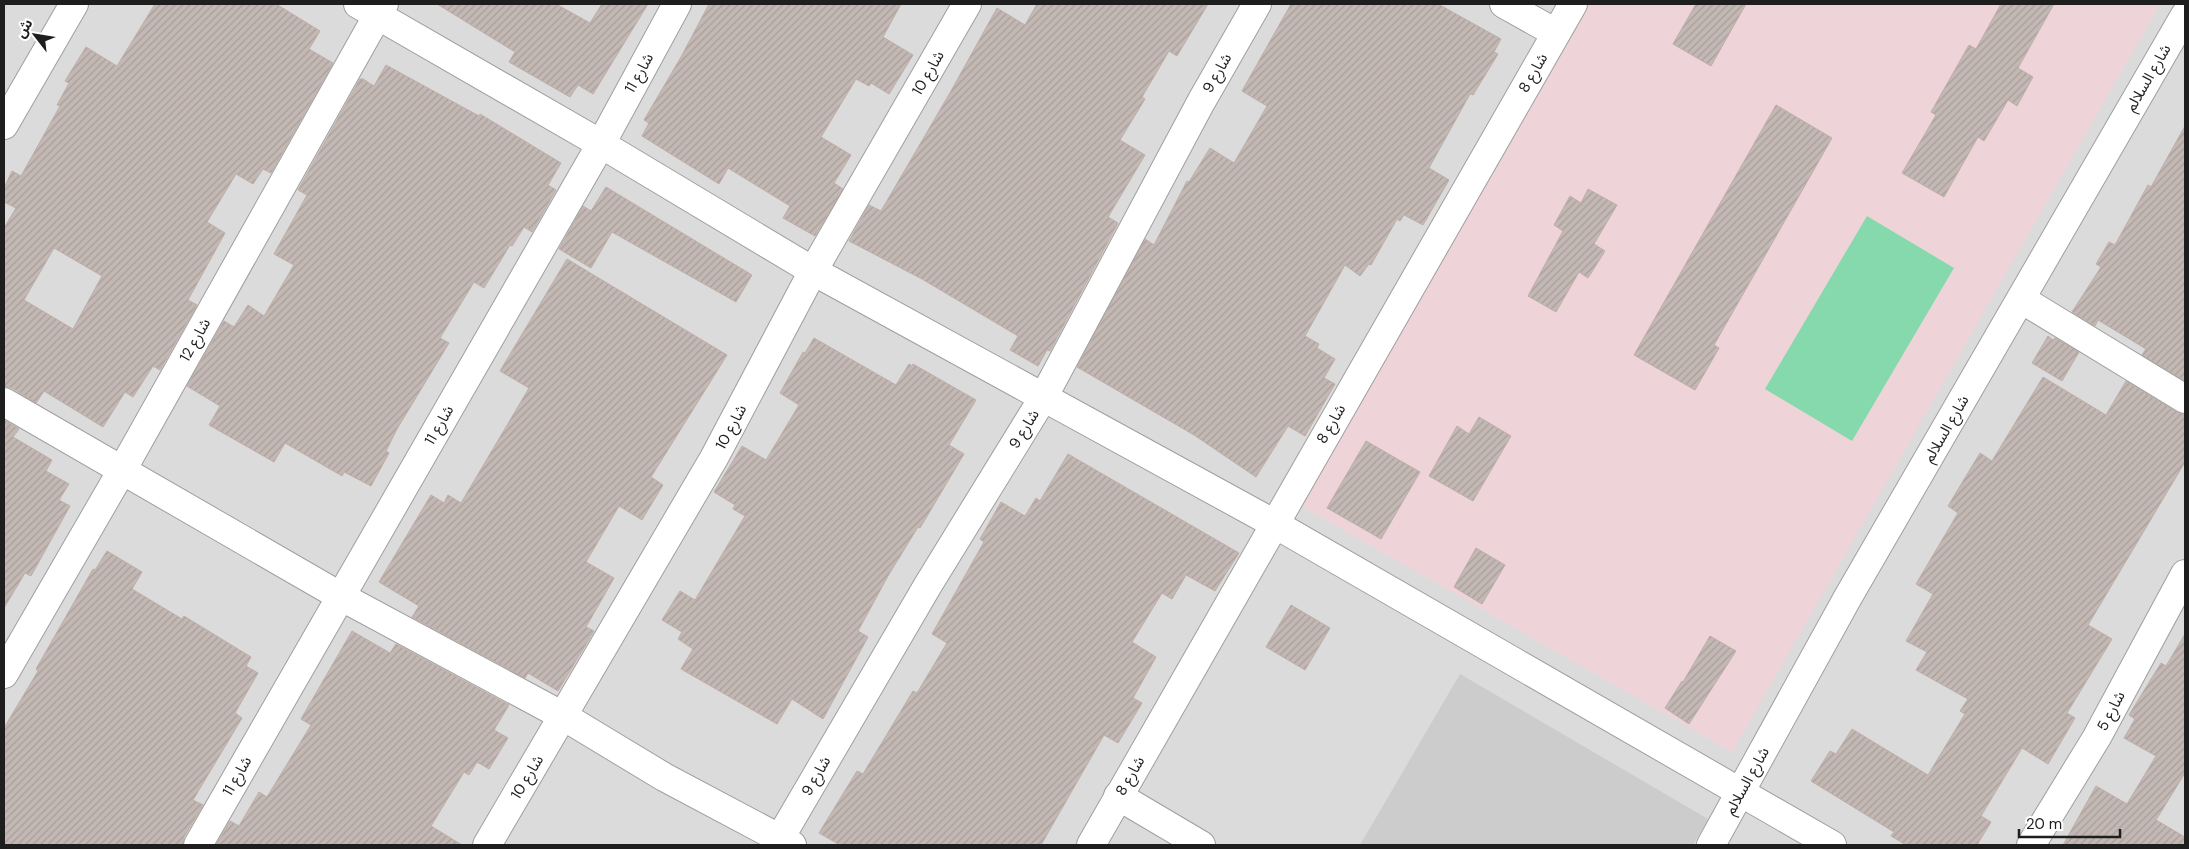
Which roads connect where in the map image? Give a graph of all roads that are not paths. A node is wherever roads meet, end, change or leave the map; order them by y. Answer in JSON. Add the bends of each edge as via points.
{"nodes":[{"id":1,"x":74,"y":4,"type":"edge"},
{"id":2,"x":677,"y":4,"type":"edge"},
{"id":3,"x":967,"y":4,"type":"edge"},
{"id":4,"x":1257,"y":4,"type":"edge"},
{"id":5,"x":1504,"y":4,"type":"edge"},
{"id":6,"x":1573,"y":4,"type":"edge"},
{"id":7,"x":373,"y":8,"type":"edge"},
{"id":8,"x":2185,"y":15,"type":"edge"},
{"id":9,"x":1556,"y":33,"type":"junction"},
{"id":10,"x":4,"y":126,"type":"edge"},
{"id":11,"x":601,"y":144,"type":"junction"},
{"id":12,"x":813,"y":271,"type":"junction"},
{"id":13,"x":2022,"y":299,"type":"junction"},
{"id":14,"x":1044,"y":398,"type":"junction"},
{"id":15,"x":2185,"y":399,"type":"edge"},
{"id":16,"x":4,"y":402,"type":"edge"},
{"id":17,"x":121,"y":472,"type":"junction"},
{"id":18,"x":1273,"y":523,"type":"junction"},
{"id":19,"x":2185,"y":574,"type":"edge"},
{"id":20,"x":340,"y":596,"type":"junction"},
{"id":21,"x":4,"y":674,"type":"edge"},
{"id":22,"x":563,"y":716,"type":"junction"},
{"id":23,"x":1741,"y":793,"type":"junction"},
{"id":24,"x":1118,"y":796,"type":"junction"},
{"id":25,"x":783,"y":843,"type":"edge"},
{"id":26,"x":198,"y":845,"type":"edge"},
{"id":27,"x":486,"y":845,"type":"edge"},
{"id":28,"x":1090,"y":845,"type":"edge"},
{"id":29,"x":1201,"y":845,"type":"edge"},
{"id":30,"x":1710,"y":845,"type":"edge"},
{"id":31,"x":1832,"y":845,"type":"edge"},
{"id":32,"x":2032,"y":845,"type":"edge"}],
"edges":[{"from":1,"to":10,"type":"street"},
{"from":2,"to":11,"type":"street","name":"شارع 11"},
{"from":3,"to":12,"type":"street","name":"شارع 10"},
{"from":4,"to":14,"type":"street","name":"شارع 9","via":[[1200,102]]},
{"from":5,"to":9,"type":"street"},
{"from":6,"to":9,"type":"street","name":"شارع 8"},
{"from":7,"to":11,"type":"street"},
{"from":7,"to":17,"type":"street","name":"شارع 12"},
{"from":8,"to":13,"type":"street","name":"شارع السلالم"},
{"from":9,"to":18,"type":"street","name":"شارع 8"},
{"from":11,"to":12,"type":"street"},
{"from":11,"to":20,"type":"street","name":"شارع 11"},
{"from":12,"to":14,"type":"street"},
{"from":12,"to":22,"type":"street","name":"شارع 10","via":[[714,458]]},
{"from":13,"to":15,"type":"street"},
{"from":13,"to":23,"type":"street","name":"شارع السلالم","via":[[1853,588]]},
{"from":14,"to":18,"type":"street"},
{"from":14,"to":25,"type":"street","name":"شارع 9","via":[[928,585]]},
{"from":16,"to":17,"type":"street"},
{"from":17,"to":20,"type":"street"},
{"from":17,"to":21,"type":"street","name":"شارع 12"},
{"from":18,"to":23,"type":"street"},
{"from":18,"to":24,"type":"street","name":"شارع 8"},
{"from":19,"to":32,"type":"street","name":"شارع 5","via":[[2097,737]]},
{"from":20,"to":22,"type":"street"},
{"from":20,"to":26,"type":"street","name":"شارع 11"},
{"from":22,"to":25,"type":"street"},
{"from":22,"to":27,"type":"street","name":"شارع 10"},
{"from":23,"to":30,"type":"street","name":"شارع السلالم"},
{"from":23,"to":31,"type":"street"},
{"from":24,"to":28,"type":"street","name":"شارع 8"},
{"from":24,"to":29,"type":"street"}]}
